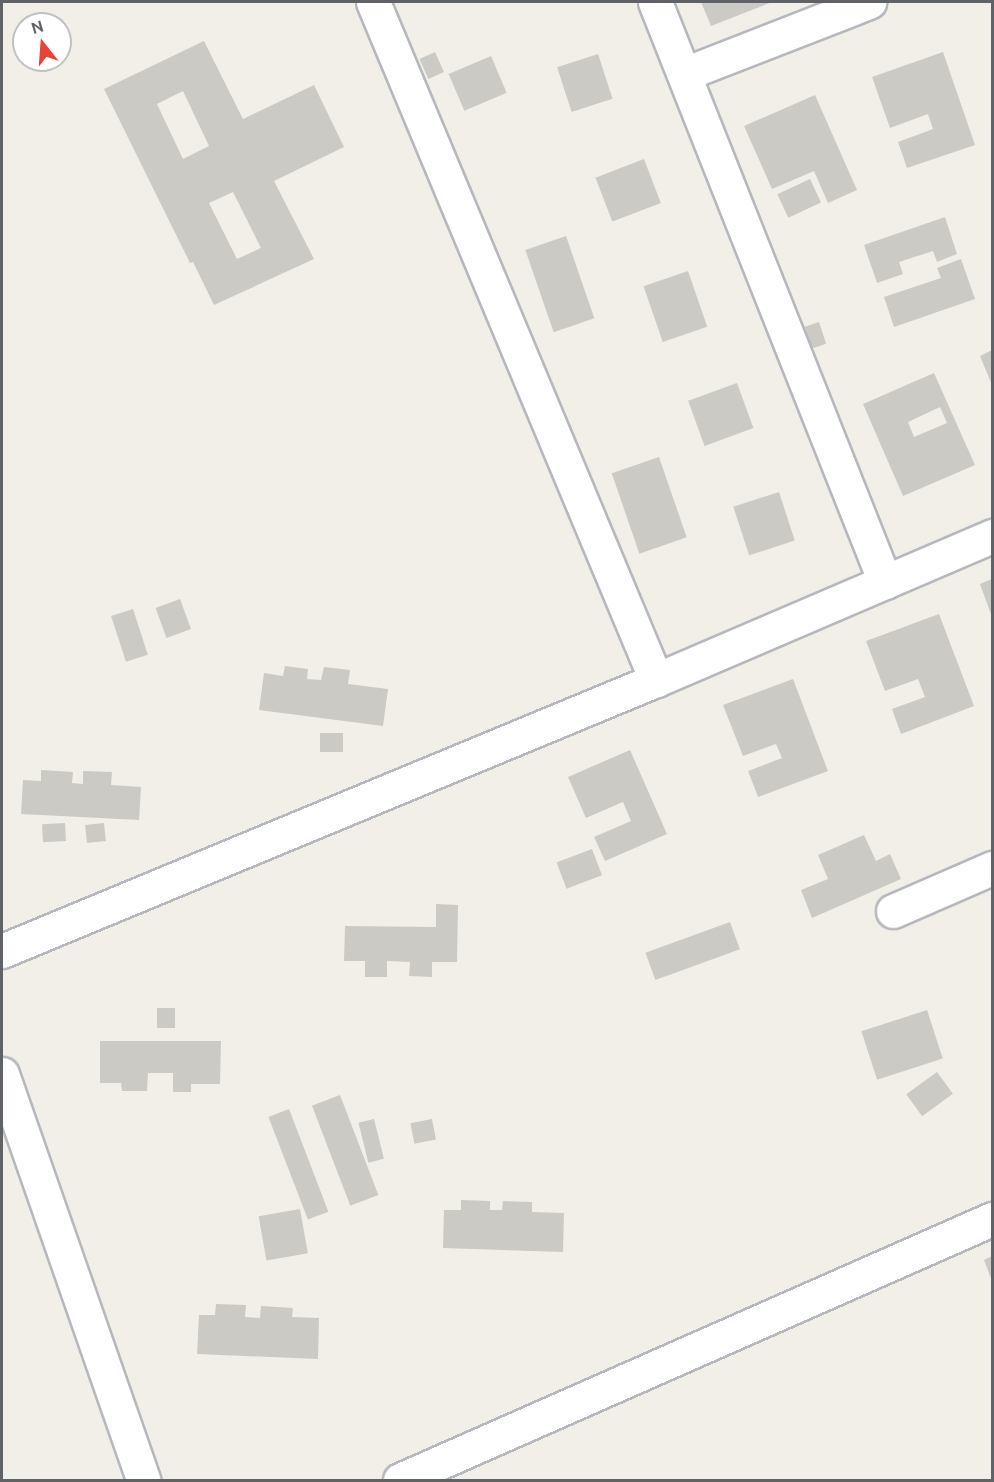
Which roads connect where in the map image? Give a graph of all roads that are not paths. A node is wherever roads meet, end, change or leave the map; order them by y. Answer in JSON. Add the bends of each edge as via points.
{"nodes":[{"id":1,"x":373,"y":2,"type":"edge"},
{"id":2,"x":656,"y":2,"type":"edge"},
{"id":3,"x":869,"y":2,"type":"edge"},
{"id":4,"x":684,"y":74,"type":"junction"},
{"id":5,"x":993,"y":537,"type":"edge"},
{"id":6,"x":885,"y":582,"type":"junction"},
{"id":7,"x":656,"y":680,"type":"junction"},
{"id":8,"x":993,"y":868,"type":"edge"},
{"id":9,"x":893,"y":910,"type":"dead end"},
{"id":10,"x":2,"y":951,"type":"edge"},
{"id":11,"x":2,"y":1074,"type":"edge"},
{"id":12,"x":993,"y":1219,"type":"edge"},
{"id":13,"x":143,"y":1480,"type":"edge"},
{"id":14,"x":400,"y":1480,"type":"edge"}],
"edges":[{"from":1,"to":7,"type":"lane"},
{"from":2,"to":4,"type":"lane"},
{"from":3,"to":4,"type":"lane"},
{"from":4,"to":6,"type":"lane"},
{"from":5,"to":6,"type":"lane"},
{"from":6,"to":7,"type":"lane"},
{"from":7,"to":10,"type":"lane"},
{"from":8,"to":9,"type":"lane"},
{"from":11,"to":13,"type":"lane"},
{"from":12,"to":14,"type":"lane"}]}
